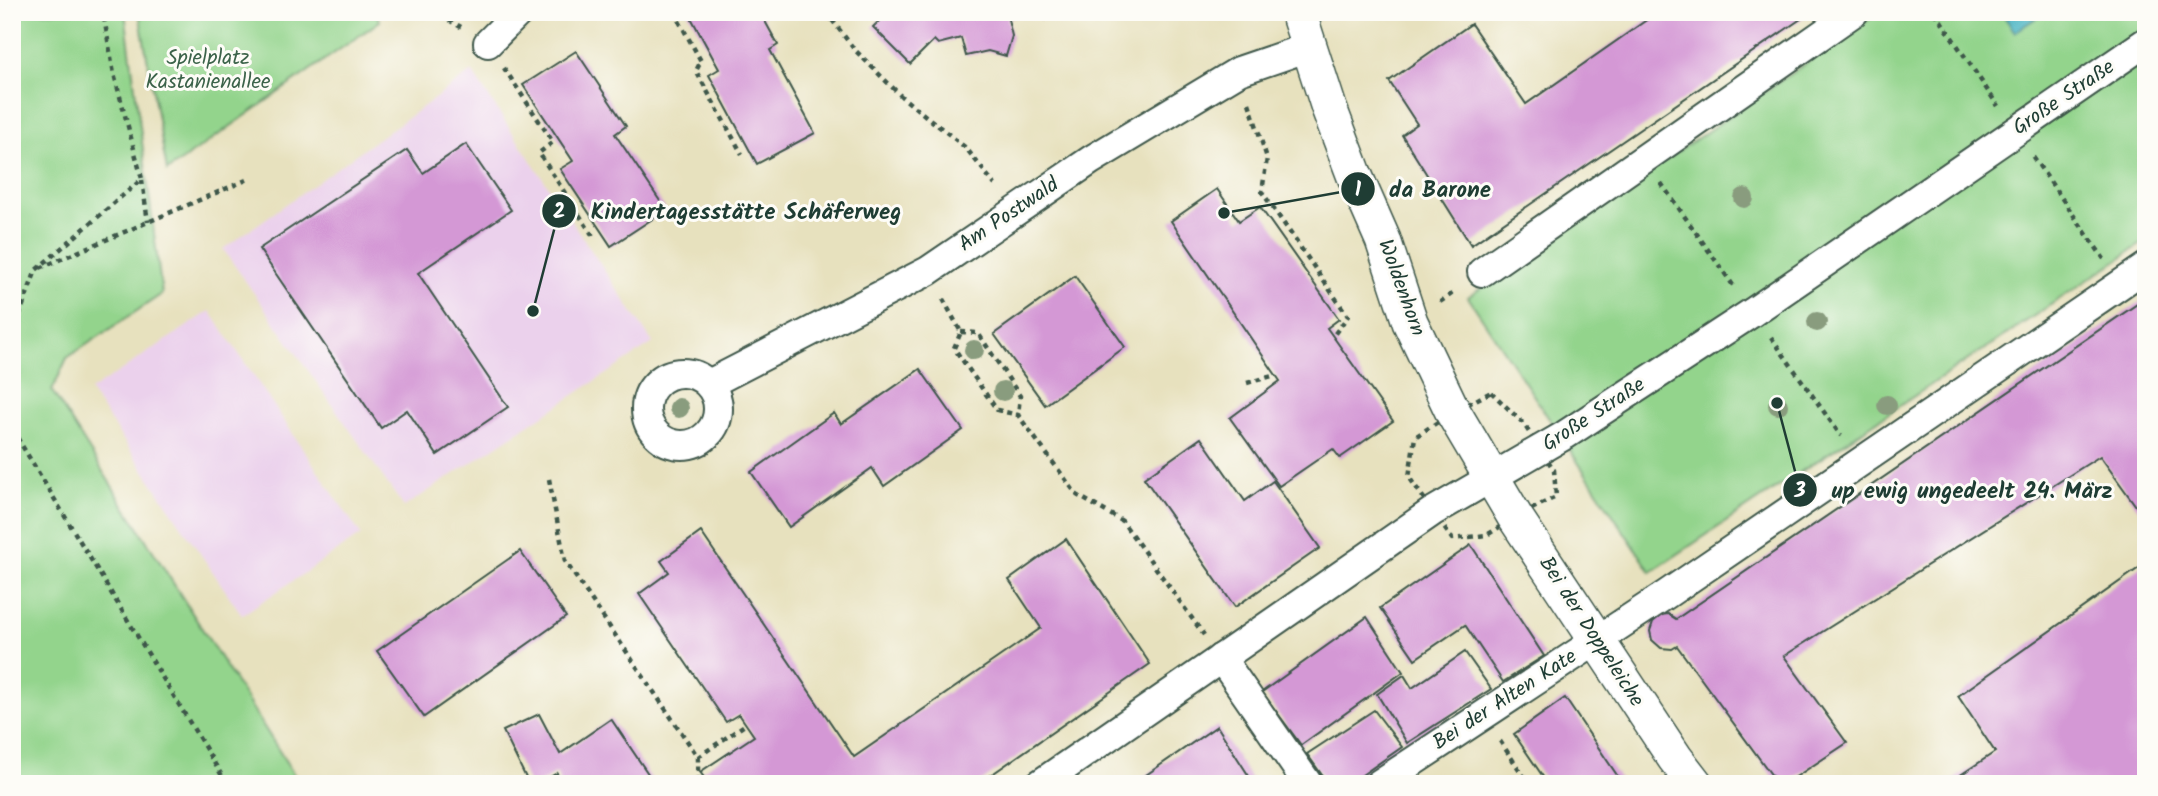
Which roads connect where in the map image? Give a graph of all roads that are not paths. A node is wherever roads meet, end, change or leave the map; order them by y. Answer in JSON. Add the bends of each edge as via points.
{"nodes":[{"id":1,"x":519,"y":12,"type":"edge"},
{"id":2,"x":1298,"y":12,"type":"edge"},
{"id":3,"x":1854,"y":12,"type":"edge"},
{"id":4,"x":2146,"y":42,"type":"edge"},
{"id":5,"x":488,"y":43,"type":"road end"},
{"id":6,"x":1309,"y":47,"type":"junction"},
{"id":7,"x":2146,"y":267,"type":"edge"},
{"id":8,"x":1482,"y":272,"type":"road end"},
{"id":9,"x":709,"y":384,"type":"dead end"},
{"id":10,"x":1491,"y":478,"type":"junction"},
{"id":11,"x":1596,"y":640,"type":"junction"},
{"id":12,"x":1221,"y":658,"type":"junction"},
{"id":13,"x":1040,"y":784,"type":"edge"},
{"id":14,"x":1308,"y":784,"type":"edge"},
{"id":15,"x":1378,"y":784,"type":"edge"},
{"id":16,"x":1695,"y":784,"type":"edge"}],
"edges":[{"from":1,"to":5,"type":"street"},
{"from":2,"to":6,"type":"street","name":"Woldenhorn"},
{"from":3,"to":8,"type":"street"},
{"from":4,"to":10,"type":"street","name":"Große Straße","via":[[1742,319]]},
{"from":6,"to":9,"type":"street","name":"Am Postwald","via":[[1239,71],[1091,160],[928,271]]},
{"from":6,"to":10,"type":"street","name":"Woldenhorn","via":[[1410,322]]},
{"from":7,"to":11,"type":"street"},
{"from":10,"to":11,"type":"street","name":"Bei der Doppeleiche"},
{"from":10,"to":12,"type":"street","name":"Große Straße","via":[[1432,512]]},
{"from":11,"to":15,"type":"street","name":"Bei der Alten Kate"},
{"from":11,"to":16,"type":"street","name":"Bei der Doppeleiche"},
{"from":12,"to":13,"type":"street","name":"Große Straße"},
{"from":12,"to":14,"type":"street"}]}
